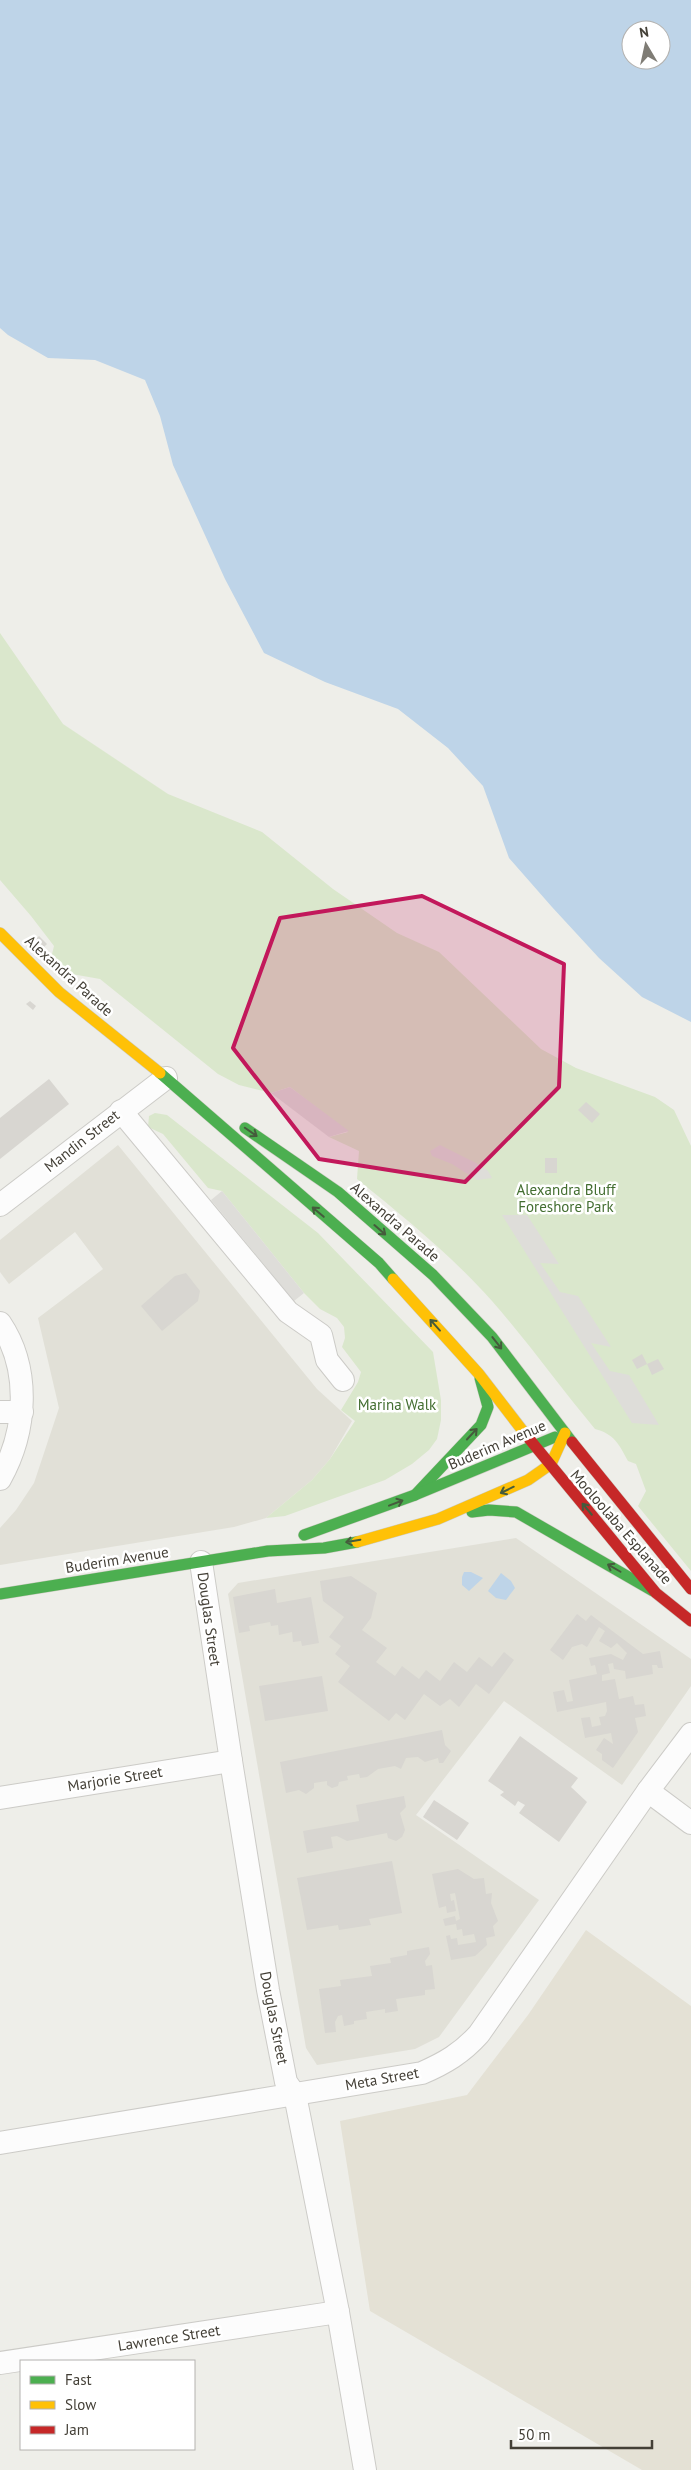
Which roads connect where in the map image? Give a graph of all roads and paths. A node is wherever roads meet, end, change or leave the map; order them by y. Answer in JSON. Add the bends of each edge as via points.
{"nodes":[{"id":1,"x":0,"y":933,"type":"edge"},
{"id":2,"x":166,"y":1078,"type":"junction"},
{"id":3,"x":122,"y":1111,"type":"junction"},
{"id":4,"x":0,"y":1205,"type":"edge"},
{"id":5,"x":0,"y":1323,"type":"edge"},
{"id":6,"x":479,"y":1374,"type":"junction"},
{"id":7,"x":343,"y":1380,"type":"dead end"},
{"id":8,"x":11,"y":1412,"type":"edge"},
{"id":9,"x":566,"y":1433,"type":"junction"},
{"id":10,"x":534,"y":1446,"type":"junction"},
{"id":11,"x":549,"y":1466,"type":"junction"},
{"id":12,"x":0,"y":1479,"type":"edge"},
{"id":13,"x":415,"y":1495,"type":"junction"},
{"id":14,"x":455,"y":1514,"type":"junction"},
{"id":15,"x":268,"y":1550,"type":"junction"},
{"id":16,"x":201,"y":1562,"type":"junction"},
{"id":17,"x":691,"y":1589,"type":"edge"},
{"id":18,"x":656,"y":1593,"type":"junction"},
{"id":19,"x":0,"y":1594,"type":"edge"},
{"id":20,"x":691,"y":1621,"type":"edge"},
{"id":21,"x":691,"y":1734,"type":"edge"},
{"id":22,"x":231,"y":1761,"type":"junction"},
{"id":23,"x":648,"y":1791,"type":"junction"},
{"id":24,"x":0,"y":1798,"type":"edge"},
{"id":25,"x":691,"y":1823,"type":"edge"},
{"id":26,"x":295,"y":2095,"type":"junction"},
{"id":27,"x":0,"y":2143,"type":"edge"},
{"id":28,"x":338,"y":2312,"type":"junction"},
{"id":29,"x":0,"y":2363,"type":"edge"},
{"id":30,"x":365,"y":2470,"type":"edge"}],
"edges":[{"from":1,"to":2,"type":"main road","name":"Alexandra Parade","via":[[59,992]]},
{"from":2,"to":3,"type":"street","name":"Mandin Street"},
{"from":6,"to":2,"type":"main road","name":"Alexandra Parade","one_way":true,"via":[[379,1263]]},
{"from":2,"to":9,"type":"main road","name":"Alexandra Parade","one_way":true,"via":[[338,1192],[433,1275],[492,1338]]},
{"from":3,"to":4,"type":"street","name":"Mandin Street"},
{"from":3,"to":7,"type":"street","via":[[288,1312],[321,1335],[327,1360]]},
{"from":5,"to":8,"type":"street","via":[[20,1372]]},
{"from":6,"to":10,"type":"main road","name":"Alexandra Parade"},
{"from":13,"to":6,"type":"main road","one_way":true,"via":[[481,1425],[488,1408]]},
{"from":8,"to":12,"type":"street","via":[[10,1458]]},
{"from":9,"to":10,"type":"main road","name":"Buderim Avenue"},
{"from":9,"to":11,"type":"main road","name":"Buderim Avenue"},
{"from":9,"to":17,"type":"main road","name":"Mooloolaba Esplanade"},
{"from":10,"to":11,"type":"main road","name":"Mooloolaba Esplanade"},
{"from":10,"to":13,"type":"main road","name":"Buderim Avenue"},
{"from":11,"to":14,"type":"main road","name":"Buderim Avenue","one_way":true},
{"from":18,"to":11,"type":"main road","name":"Mooloolaba Esplanade","one_way":true},
{"from":15,"to":13,"type":"main road","name":"Buderim Avenue","one_way":true},
{"from":14,"to":15,"type":"main road","name":"Buderim Avenue","one_way":true,"via":[[363,1539],[296,1551]]},
{"from":18,"to":14,"type":"main road","one_way":true,"via":[[516,1512],[489,1510]]},
{"from":15,"to":16,"type":"main road","name":"Buderim Avenue"},
{"from":16,"to":19,"type":"main road","name":"Buderim Avenue"},
{"from":16,"to":22,"type":"street","name":"Douglas Street"},
{"from":18,"to":20,"type":"main road","name":"Mooloolaba Esplanade"},
{"from":21,"to":23,"type":"street","name":"Meta Street"},
{"from":22,"to":24,"type":"street","name":"Marjorie Street"},
{"from":22,"to":26,"type":"street","name":"Douglas Street","via":[[286,2082]]},
{"from":23,"to":25,"type":"street"},
{"from":23,"to":26,"type":"street","name":"Meta Street","via":[[479,2034],[458,2055],[422,2073]]},
{"from":26,"to":27,"type":"street","name":"Meta Street"},
{"from":26,"to":28,"type":"street","name":"Douglas Street"},
{"from":28,"to":29,"type":"street","name":"Lawrence Street"},
{"from":28,"to":30,"type":"street","name":"Douglas Street"}]}
